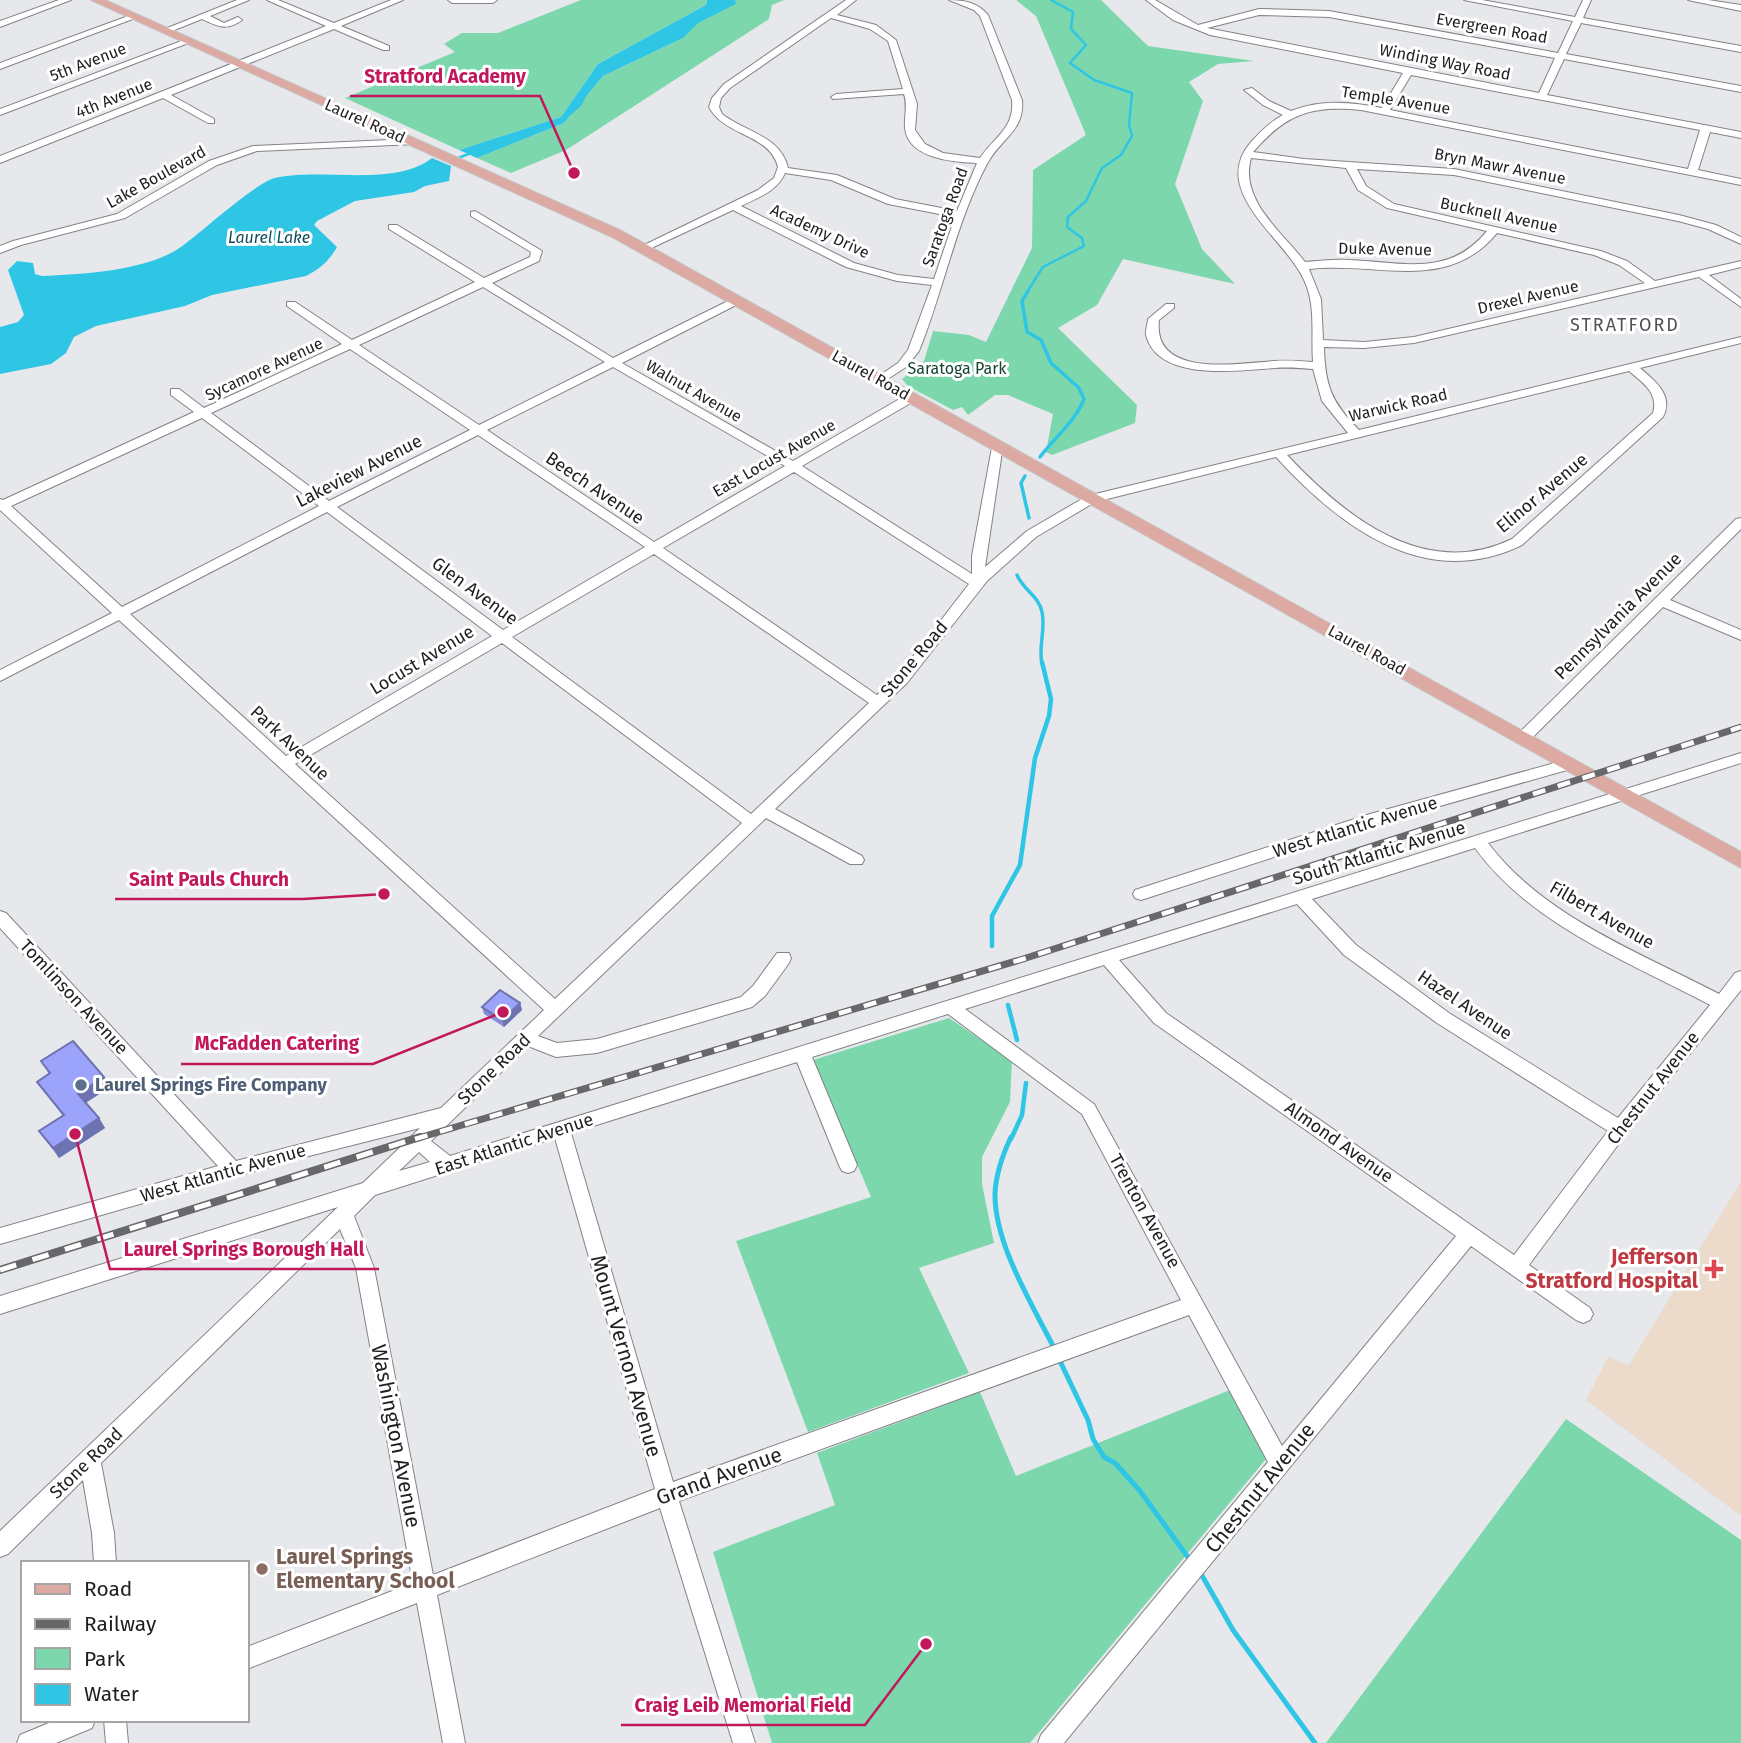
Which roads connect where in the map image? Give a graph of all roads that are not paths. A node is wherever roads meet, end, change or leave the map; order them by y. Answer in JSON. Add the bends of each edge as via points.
{"nodes":[{"id":1,"x":67,"y":0,"type":"edge"},
{"id":2,"x":96,"y":0,"type":"edge"},
{"id":3,"x":245,"y":0,"type":"edge"},
{"id":4,"x":271,"y":0,"type":"edge"},
{"id":5,"x":399,"y":0,"type":"edge"},
{"id":6,"x":452,"y":0,"type":"edge"},
{"id":7,"x":493,"y":0,"type":"edge"},
{"id":8,"x":852,"y":0,"type":"edge"},
{"id":9,"x":953,"y":0,"type":"edge"},
{"id":10,"x":1150,"y":0,"type":"edge"},
{"id":11,"x":1468,"y":0,"type":"edge"},
{"id":12,"x":1587,"y":0,"type":"edge"},
{"id":13,"x":1692,"y":0,"type":"edge"},
{"id":14,"x":1741,"y":8,"type":"edge"},
{"id":15,"x":828,"y":15,"type":"junction"},
{"id":16,"x":202,"y":16,"type":"junction"},
{"id":17,"x":134,"y":18,"type":"junction"},
{"id":18,"x":1578,"y":19,"type":"junction"},
{"id":19,"x":238,"y":20,"type":"dead end"},
{"id":20,"x":0,"y":24,"type":"edge"},
{"id":21,"x":333,"y":27,"type":"junction"},
{"id":22,"x":1197,"y":28,"type":"junction"},
{"id":23,"x":164,"y":31,"type":"junction"},
{"id":24,"x":187,"y":42,"type":"junction"},
{"id":25,"x":386,"y":48,"type":"dead end"},
{"id":26,"x":1741,"y":49,"type":"edge"},
{"id":27,"x":1560,"y":56,"type":"junction"},
{"id":28,"x":239,"y":65,"type":"junction"},
{"id":29,"x":0,"y":66,"type":"edge"},
{"id":30,"x":1409,"y":71,"type":"junction"},
{"id":31,"x":1741,"y":89,"type":"edge"},
{"id":32,"x":1249,"y":90,"type":"dead end"},
{"id":33,"x":909,"y":91,"type":"junction"},
{"id":34,"x":164,"y":95,"type":"junction"},
{"id":35,"x":1542,"y":96,"type":"junction"},
{"id":36,"x":836,"y":97,"type":"dead end"},
{"id":37,"x":1385,"y":111,"type":"junction"},
{"id":38,"x":0,"y":112,"type":"edge"},
{"id":39,"x":1290,"y":114,"type":"junction"},
{"id":40,"x":211,"y":121,"type":"dead end"},
{"id":41,"x":1706,"y":128,"type":"junction"},
{"id":42,"x":1741,"y":135,"type":"edge"},
{"id":43,"x":413,"y":142,"type":"junction"},
{"id":44,"x":1247,"y":154,"type":"junction"},
{"id":45,"x":0,"y":160,"type":"edge"},
{"id":46,"x":983,"y":161,"type":"junction"},
{"id":47,"x":1350,"y":165,"type":"junction"},
{"id":48,"x":783,"y":170,"type":"junction"},
{"id":49,"x":1692,"y":172,"type":"junction"},
{"id":50,"x":1741,"y":182,"type":"edge"},
{"id":51,"x":733,"y":206,"type":"junction"},
{"id":52,"x":475,"y":214,"type":"dead end"},
{"id":53,"x":962,"y":215,"type":"junction"},
{"id":54,"x":393,"y":227,"type":"dead end"},
{"id":55,"x":1494,"y":230,"type":"junction"},
{"id":56,"x":1741,"y":241,"type":"edge"},
{"id":57,"x":643,"y":248,"type":"junction"},
{"id":58,"x":0,"y":250,"type":"edge"},
{"id":59,"x":1741,"y":264,"type":"edge"},
{"id":60,"x":1303,"y":266,"type":"junction"},
{"id":61,"x":1700,"y":273,"type":"junction"},
{"id":62,"x":938,"y":283,"type":"junction"},
{"id":63,"x":485,"y":284,"type":"junction"},
{"id":64,"x":1653,"y":284,"type":"junction"},
{"id":65,"x":736,"y":301,"type":"junction"},
{"id":66,"x":291,"y":304,"type":"dead end"},
{"id":67,"x":1741,"y":304,"type":"edge"},
{"id":68,"x":1170,"y":306,"type":"dead end"},
{"id":69,"x":1741,"y":340,"type":"edge"},
{"id":70,"x":1320,"y":343,"type":"junction"},
{"id":71,"x":352,"y":345,"type":"junction"},
{"id":72,"x":612,"y":362,"type":"junction"},
{"id":73,"x":1320,"y":366,"type":"junction"},
{"id":74,"x":1631,"y":367,"type":"junction"},
{"id":75,"x":880,"y":380,"type":"junction"},
{"id":76,"x":175,"y":392,"type":"dead end"},
{"id":77,"x":912,"y":397,"type":"junction"},
{"id":78,"x":205,"y":413,"type":"junction"},
{"id":79,"x":477,"y":430,"type":"junction"},
{"id":80,"x":1355,"y":433,"type":"junction"},
{"id":81,"x":997,"y":445,"type":"junction"},
{"id":82,"x":1278,"y":452,"type":"junction"},
{"id":83,"x":795,"y":467,"type":"junction"},
{"id":84,"x":1091,"y":499,"type":"junction"},
{"id":85,"x":1,"y":504,"type":"edge"},
{"id":86,"x":329,"y":507,"type":"junction"},
{"id":87,"x":1065,"y":513,"type":"joint"},
{"id":88,"x":1741,"y":522,"type":"edge"},
{"id":89,"x":653,"y":547,"type":"junction"},
{"id":90,"x":978,"y":584,"type":"junction"},
{"id":91,"x":1661,"y":601,"type":"junction"},
{"id":92,"x":120,"y":612,"type":"junction"},
{"id":93,"x":503,"y":635,"type":"junction"},
{"id":94,"x":1741,"y":635,"type":"edge"},
{"id":95,"x":0,"y":676,"type":"edge"},
{"id":96,"x":878,"y":703,"type":"junction"},
{"id":97,"x":1522,"y":738,"type":"junction"},
{"id":98,"x":1741,"y":758,"type":"edge"},
{"id":99,"x":284,"y":764,"type":"junction"},
{"id":100,"x":1569,"y":764,"type":"junction"},
{"id":101,"x":1623,"y":794,"type":"junction"},
{"id":102,"x":758,"y":816,"type":"junction"},
{"id":103,"x":1479,"y":842,"type":"junction"},
{"id":104,"x":856,"y":860,"type":"dead end"},
{"id":105,"x":1741,"y":860,"type":"edge"},
{"id":106,"x":1141,"y":894,"type":"dead end"},
{"id":107,"x":1301,"y":897,"type":"junction"},
{"id":108,"x":0,"y":917,"type":"edge"},
{"id":109,"x":783,"y":958,"type":"dead end"},
{"id":110,"x":1108,"y":958,"type":"junction"},
{"id":111,"x":1741,"y":978,"type":"edge"},
{"id":112,"x":1028,"y":983,"type":"joint"},
{"id":113,"x":1721,"y":1003,"type":"junction"},
{"id":114,"x":952,"y":1008,"type":"junction"},
{"id":115,"x":555,"y":1010,"type":"junction"},
{"id":116,"x":525,"y":1038,"type":"junction"},
{"id":117,"x":802,"y":1052,"type":"junction"},
{"id":118,"x":448,"y":1114,"type":"junction"},
{"id":119,"x":561,"y":1129,"type":"junction"},
{"id":120,"x":1620,"y":1129,"type":"junction"},
{"id":121,"x":419,"y":1142,"type":"junction"},
{"id":122,"x":448,"y":1165,"type":"junction"},
{"id":123,"x":848,"y":1165,"type":"dead end"},
{"id":124,"x":233,"y":1170,"type":"junction"},
{"id":125,"x":372,"y":1189,"type":"junction"},
{"id":126,"x":344,"y":1215,"type":"junction"},
{"id":127,"x":1470,"y":1233,"type":"junction"},
{"id":128,"x":0,"y":1236,"type":"edge"},
{"id":129,"x":1517,"y":1266,"type":"junction"},
{"id":130,"x":1195,"y":1304,"type":"junction"},
{"id":131,"x":0,"y":1305,"type":"edge"},
{"id":132,"x":1583,"y":1314,"type":"dead end"},
{"id":133,"x":90,"y":1460,"type":"junction"},
{"id":134,"x":1280,"y":1463,"type":"junction"},
{"id":135,"x":667,"y":1495,"type":"junction"},
{"id":136,"x":0,"y":1546,"type":"edge"},
{"id":137,"x":105,"y":1561,"type":"edge"},
{"id":138,"x":425,"y":1590,"type":"junction"},
{"id":139,"x":248,"y":1658,"type":"edge"},
{"id":140,"x":79,"y":1722,"type":"edge"},
{"id":141,"x":115,"y":1722,"type":"edge"},
{"id":142,"x":28,"y":1743,"type":"edge"},
{"id":143,"x":117,"y":1743,"type":"edge"},
{"id":144,"x":454,"y":1743,"type":"edge"},
{"id":145,"x":744,"y":1743,"type":"edge"},
{"id":146,"x":1049,"y":1743,"type":"edge"}],
"edges":[{"from":1,"to":20,"type":"street"},
{"from":2,"to":17,"type":"main road","name":"Laurel Road"},
{"from":3,"to":16,"type":"street"},
{"from":4,"to":21,"type":"street"},
{"from":5,"to":21,"type":"street","name":"4th Avenue"},
{"from":6,"to":7,"type":"street"},
{"from":8,"to":15,"type":"street"},
{"from":9,"to":46,"type":"street","name":"Saratoga Road","via":[[984,15],[1018,103],[1012,130]]},
{"from":10,"to":22,"type":"street","name":"Winding Way Road","via":[[1170,16]]},
{"from":11,"to":18,"type":"street"},
{"from":12,"to":18,"type":"street"},
{"from":13,"to":14,"type":"street"},
{"from":15,"to":33,"type":"street","via":[[873,27],[889,37]]},
{"from":15,"to":48,"type":"street","via":[[727,86],[715,101],[721,119],[772,146]]},
{"from":16,"to":19,"type":"street","via":[[224,26]]},
{"from":16,"to":23,"type":"street"},
{"from":17,"to":23,"type":"main road","name":"Laurel Road"},
{"from":17,"to":29,"type":"street"},
{"from":18,"to":26,"type":"street"},
{"from":18,"to":27,"type":"street"},
{"from":21,"to":25,"type":"street"},
{"from":21,"to":28,"type":"street","name":"4th Avenue"},
{"from":22,"to":27,"type":"street","name":"Evergreen Road","via":[[1259,12],[1302,12]]},
{"from":22,"to":30,"type":"street","name":"Winding Way Road"},
{"from":23,"to":24,"type":"main road","name":"Laurel Road"},
{"from":24,"to":28,"type":"main road","name":"Laurel Road"},
{"from":24,"to":38,"type":"street","name":"5th Avenue"},
{"from":27,"to":31,"type":"street","name":"Evergreen Road"},
{"from":27,"to":35,"type":"street"},
{"from":28,"to":34,"type":"street","name":"4th Avenue"},
{"from":28,"to":43,"type":"main road","name":"Laurel Road"},
{"from":30,"to":35,"type":"street","name":"Winding Way Road"},
{"from":30,"to":37,"type":"street"},
{"from":32,"to":39,"type":"street"},
{"from":33,"to":36,"type":"street"},
{"from":33,"to":46,"type":"street","via":[[913,110],[910,133],[917,142],[941,155]]},
{"from":34,"to":40,"type":"street"},
{"from":34,"to":45,"type":"street","name":"4th Avenue"},
{"from":35,"to":41,"type":"street","name":"Winding Way Road"},
{"from":37,"to":39,"type":"street","name":"Temple Avenue","via":[[1337,105]]},
{"from":37,"to":49,"type":"street","name":"Temple Avenue"},
{"from":39,"to":44,"type":"street","name":"Temple Avenue","via":[[1265,131]]},
{"from":41,"to":42,"type":"street","name":"Winding Way Road"},
{"from":41,"to":49,"type":"street"},
{"from":43,"to":57,"type":"main road","name":"Laurel Road"},
{"from":43,"to":58,"type":"street","name":"Lake Boulevard","via":[[256,148],[213,163],[121,216]]},
{"from":44,"to":47,"type":"street","name":"Bryn Mawr Avenue"},
{"from":44,"to":60,"type":"street","via":[[1243,179],[1249,200]]},
{"from":46,"to":53,"type":"street","name":"Saratoga Road"},
{"from":47,"to":55,"type":"street","name":"Bucknell Avenue","via":[[1362,188],[1383,202]]},
{"from":47,"to":56,"type":"street","name":"Bryn Mawr Avenue","via":[[1470,174],[1679,218]]},
{"from":48,"to":51,"type":"street","via":[[771,186]]},
{"from":48,"to":53,"type":"street","via":[[833,177],[899,204]]},
{"from":49,"to":50,"type":"street","name":"Temple Avenue"},
{"from":51,"to":57,"type":"street"},
{"from":51,"to":62,"type":"street","name":"Academy Drive","via":[[856,267]]},
{"from":52,"to":63,"type":"street","name":"Sycamore Avenue","via":[[537,251],[536,257]]},
{"from":53,"to":62,"type":"street","name":"Saratoga Road"},
{"from":54,"to":63,"type":"street","name":"Walnut Avenue"},
{"from":55,"to":60,"type":"street","name":"Duke Avenue","via":[[1472,254],[1444,265]]},
{"from":55,"to":64,"type":"street","name":"Bucknell Avenue","via":[[1597,253],[1623,263]]},
{"from":57,"to":65,"type":"main road","name":"Laurel Road"},
{"from":59,"to":61,"type":"street","name":"Drexel Avenue"},
{"from":60,"to":70,"type":"street","via":[[1316,302]]},
{"from":61,"to":64,"type":"street","name":"Drexel Avenue"},
{"from":61,"to":67,"type":"street"},
{"from":62,"to":75,"type":"street","name":"Saratoga Road","via":[[913,351]]},
{"from":63,"to":71,"type":"street","name":"Sycamore Avenue"},
{"from":63,"to":72,"type":"street","name":"Walnut Avenue"},
{"from":64,"to":70,"type":"street","name":"Drexel Avenue","via":[[1403,341]]},
{"from":65,"to":72,"type":"street","name":"Lakeview Avenue"},
{"from":65,"to":75,"type":"main road","name":"Laurel Road"},
{"from":66,"to":71,"type":"street","name":"Beech Avenue"},
{"from":68,"to":73,"type":"street","via":[[1152,323],[1156,350],[1185,362],[1214,369]]},
{"from":69,"to":74,"type":"street","name":"Warwick Road"},
{"from":70,"to":73,"type":"street"},
{"from":71,"to":78,"type":"street","name":"Sycamore Avenue"},
{"from":71,"to":79,"type":"street","name":"Beech Avenue"},
{"from":72,"to":79,"type":"street","name":"Lakeview Avenue"},
{"from":72,"to":83,"type":"street","name":"Walnut Avenue"},
{"from":73,"to":80,"type":"street","via":[[1326,398]]},
{"from":74,"to":80,"type":"street","name":"Warwick Road"},
{"from":74,"to":82,"type":"street","name":"Elinor Avenue","via":[[1660,394],[1659,414],[1517,541],[1490,554],[1447,556],[1400,545],[1346,516]]},
{"from":75,"to":77,"type":"main road","name":"Laurel Road"},
{"from":76,"to":78,"type":"street","name":"Glen Avenue"},
{"from":77,"to":81,"type":"main road","name":"Laurel Road"},
{"from":77,"to":83,"type":"street","name":"East Locust Avenue"},
{"from":78,"to":85,"type":"street","name":"Sycamore Avenue"},
{"from":78,"to":86,"type":"street","name":"Glen Avenue"},
{"from":79,"to":86,"type":"street","name":"Lakeview Avenue"},
{"from":79,"to":89,"type":"street","name":"Beech Avenue"},
{"from":80,"to":82,"type":"street","name":"Warwick Road"},
{"from":81,"to":84,"type":"main road","name":"Laurel Road"},
{"from":81,"to":90,"type":"street"},
{"from":82,"to":84,"type":"street","name":"Warwick Road"},
{"from":83,"to":89,"type":"street","name":"East Locust Avenue"},
{"from":83,"to":90,"type":"street","name":"Walnut Avenue"},
{"from":84,"to":87,"type":"street","name":"Warwick Road"},
{"from":84,"to":97,"type":"main road","name":"Laurel Road"},
{"from":85,"to":92,"type":"street","name":"Park Avenue"},
{"from":86,"to":92,"type":"street","name":"Lakeview Avenue"},
{"from":86,"to":93,"type":"street","name":"Glen Avenue"},
{"from":87,"to":90,"type":"street","name":"Stone Road","via":[[1013,548]]},
{"from":88,"to":91,"type":"street","name":"Pennsylvania Avenue"},
{"from":89,"to":93,"type":"street","name":"Locust Avenue"},
{"from":89,"to":96,"type":"street","name":"Beech Avenue"},
{"from":90,"to":96,"type":"street","name":"Stone Road","via":[[902,680]]},
{"from":91,"to":94,"type":"street"},
{"from":91,"to":97,"type":"street","name":"Pennsylvania Avenue"},
{"from":92,"to":95,"type":"street","name":"Lakeview Avenue"},
{"from":92,"to":99,"type":"street","name":"Park Avenue"},
{"from":93,"to":99,"type":"street","name":"Locust Avenue"},
{"from":93,"to":102,"type":"street","name":"Glen Avenue"},
{"from":96,"to":102,"type":"street","name":"Stone Road"},
{"from":97,"to":100,"type":"main road","name":"Laurel Road"},
{"from":98,"to":101,"type":"street","name":"South Atlantic Avenue"},
{"from":99,"to":115,"type":"street","name":"Park Avenue"},
{"from":100,"to":101,"type":"main road","name":"Laurel Road"},
{"from":100,"to":106,"type":"street","name":"West Atlantic Avenue","via":[[1370,820]]},
{"from":101,"to":103,"type":"street","name":"South Atlantic Avenue"},
{"from":101,"to":105,"type":"main road","name":"Laurel Road"},
{"from":102,"to":104,"type":"street","name":"Glen Avenue"},
{"from":102,"to":115,"type":"street","name":"Stone Road"},
{"from":103,"to":107,"type":"street","name":"South Atlantic Avenue"},
{"from":103,"to":113,"type":"street","name":"Filbert Avenue","via":[[1524,893]]},
{"from":107,"to":110,"type":"street","name":"South Atlantic Avenue"},
{"from":107,"to":120,"type":"street","name":"Hazel Avenue","via":[[1350,950],[1443,1018]]},
{"from":108,"to":124,"type":"street","name":"Tomlinson Avenue"},
{"from":109,"to":116,"type":"street","via":[[761,992],[746,1002],[597,1046],[556,1050]]},
{"from":110,"to":112,"type":"street","name":"South Atlantic Avenue"},
{"from":110,"to":127,"type":"street","name":"Almond Avenue","via":[[1160,1018]]},
{"from":111,"to":113,"type":"street","name":"Chestnut Avenue"},
{"from":112,"to":114,"type":"street","name":"East Atlantic Avenue"},
{"from":113,"to":120,"type":"street","name":"Chestnut Avenue"},
{"from":114,"to":117,"type":"street","name":"East Atlantic Avenue"},
{"from":114,"to":130,"type":"street","name":"Trenton Avenue","via":[[1088,1109]]},
{"from":115,"to":116,"type":"street","name":"Stone Road"},
{"from":116,"to":118,"type":"street","name":"Stone Road"},
{"from":117,"to":119,"type":"street","name":"East Atlantic Avenue"},
{"from":117,"to":123,"type":"street"},
{"from":118,"to":121,"type":"street","name":"Stone Road"},
{"from":118,"to":124,"type":"street","name":"West Atlantic Avenue"},
{"from":119,"to":122,"type":"street","name":"East Atlantic Avenue"},
{"from":119,"to":135,"type":"street","name":"Mount Vernon Avenue"},
{"from":120,"to":129,"type":"street","name":"Chestnut Avenue"},
{"from":121,"to":122,"type":"street"},
{"from":121,"to":125,"type":"street","name":"Stone Road"},
{"from":122,"to":125,"type":"street","name":"East Atlantic Avenue"},
{"from":124,"to":128,"type":"street","name":"West Atlantic Avenue"},
{"from":125,"to":126,"type":"street","name":"Stone Road"},
{"from":125,"to":131,"type":"street","name":"East Atlantic Avenue"},
{"from":126,"to":133,"type":"street","name":"Stone Road"},
{"from":126,"to":138,"type":"street","name":"Washington Avenue","via":[[365,1268]]},
{"from":127,"to":129,"type":"street","name":"Almond Avenue"},
{"from":127,"to":134,"type":"street","name":"Chestnut Avenue"},
{"from":129,"to":132,"type":"street","name":"Almond Avenue"},
{"from":130,"to":134,"type":"street","name":"Trenton Avenue"},
{"from":130,"to":135,"type":"street","name":"Grand Avenue"},
{"from":133,"to":136,"type":"street","name":"Stone Road"},
{"from":133,"to":137,"type":"street"},
{"from":134,"to":146,"type":"street","name":"Chestnut Avenue"},
{"from":135,"to":138,"type":"street","name":"Grand Avenue"},
{"from":135,"to":145,"type":"street","name":"Mount Vernon Avenue"},
{"from":138,"to":139,"type":"street","name":"Grand Avenue"},
{"from":138,"to":144,"type":"street","name":"Washington Avenue"},
{"from":140,"to":142,"type":"street"},
{"from":141,"to":143,"type":"street"}]}
